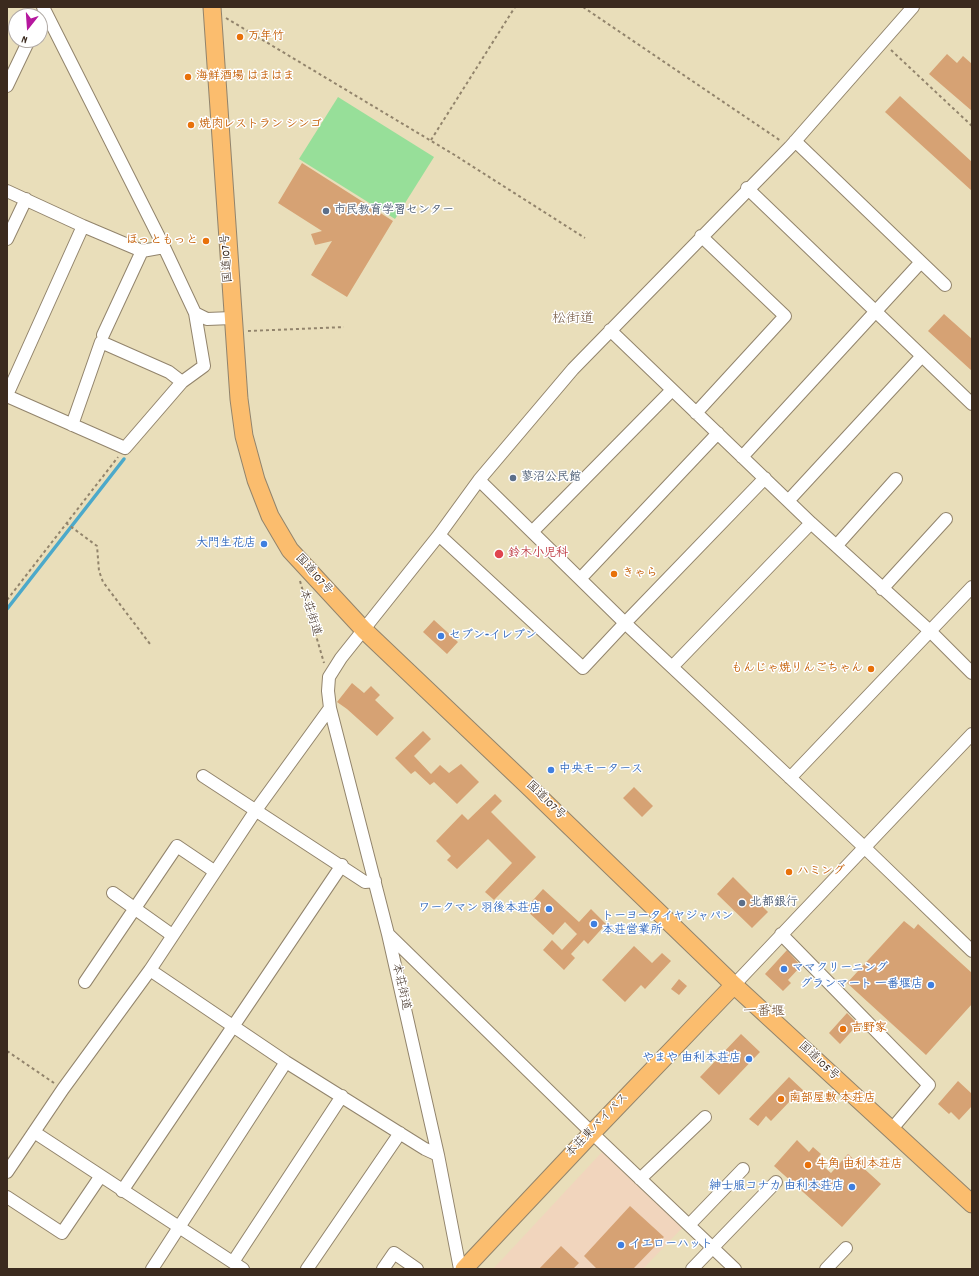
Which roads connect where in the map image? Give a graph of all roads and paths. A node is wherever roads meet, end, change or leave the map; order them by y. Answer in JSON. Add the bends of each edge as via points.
{"nodes":[{"id":1,"x":515,"y":7,"type":"edge"},
{"id":2,"x":583,"y":7,"type":"edge"},
{"id":3,"x":913,"y":7,"type":"edge"},
{"id":4,"x":212,"y":8,"type":"edge"},
{"id":5,"x":48,"y":22,"type":"edge"},
{"id":6,"x":883,"y":42,"type":"junction"},
{"id":7,"x":25,"y":48,"type":"edge"},
{"id":8,"x":7,"y":86,"type":"edge"},
{"id":9,"x":972,"y":126,"type":"edge"},
{"id":10,"x":431,"y":140,"type":"junction"},
{"id":11,"x":792,"y":144,"type":"junction"},
{"id":12,"x":747,"y":188,"type":"junction"},
{"id":13,"x":7,"y":191,"type":"edge"},
{"id":14,"x":26,"y":199,"type":"junction"},
{"id":15,"x":83,"y":226,"type":"junction"},
{"id":16,"x":701,"y":236,"type":"junction"},
{"id":17,"x":585,"y":238,"type":"dead end"},
{"id":18,"x":7,"y":239,"type":"edge"},
{"id":19,"x":164,"y":247,"type":"junction"},
{"id":20,"x":142,"y":251,"type":"junction"},
{"id":21,"x":921,"y":262,"type":"junction"},
{"id":22,"x":946,"y":285,"type":"dead end"},
{"id":23,"x":876,"y":312,"type":"junction"},
{"id":24,"x":195,"y":313,"type":"junction"},
{"id":25,"x":232,"y":325,"type":"junction"},
{"id":26,"x":344,"y":327,"type":"dead end"},
{"id":27,"x":610,"y":330,"type":"junction"},
{"id":28,"x":103,"y":335,"type":"dead end"},
{"id":29,"x":922,"y":356,"type":"junction"},
{"id":30,"x":182,"y":382,"type":"junction"},
{"id":31,"x":672,"y":390,"type":"junction"},
{"id":32,"x":7,"y":396,"type":"edge"},
{"id":33,"x":972,"y":404,"type":"edge"},
{"id":34,"x":696,"y":413,"type":"junction"},
{"id":35,"x":72,"y":425,"type":"junction"},
{"id":36,"x":718,"y":433,"type":"junction"},
{"id":37,"x":124,"y":448,"type":"junction"},
{"id":38,"x":742,"y":457,"type":"junction"},
{"id":39,"x":765,"y":478,"type":"junction"},
{"id":40,"x":896,"y":479,"type":"dead end"},
{"id":41,"x":480,"y":480,"type":"junction"},
{"id":42,"x":789,"y":500,"type":"junction"},
{"id":43,"x":946,"y":519,"type":"dead end"},
{"id":44,"x":66,"y":523,"type":"junction"},
{"id":45,"x":811,"y":523,"type":"junction"},
{"id":46,"x":532,"y":532,"type":"junction"},
{"id":47,"x":438,"y":535,"type":"junction"},
{"id":48,"x":837,"y":545,"type":"junction"},
{"id":49,"x":299,"y":579,"type":"dead end"},
{"id":50,"x":580,"y":579,"type":"junction"},
{"id":51,"x":972,"y":588,"type":"edge"},
{"id":52,"x":882,"y":589,"type":"junction"},
{"id":53,"x":7,"y":600,"type":"edge"},
{"id":54,"x":624,"y":623,"type":"junction"},
{"id":55,"x":364,"y":630,"type":"junction"},
{"id":56,"x":931,"y":632,"type":"junction"},
{"id":57,"x":150,"y":644,"type":"dead end"},
{"id":58,"x":672,"y":667,"type":"junction"},
{"id":59,"x":972,"y":673,"type":"edge"},
{"id":60,"x":329,"y":677,"type":"junction"},
{"id":61,"x":330,"y":708,"type":"junction"},
{"id":62,"x":972,"y":734,"type":"edge"},
{"id":63,"x":203,"y":776,"type":"dead end"},
{"id":64,"x":790,"y":778,"type":"junction"},
{"id":65,"x":256,"y":810,"type":"junction"},
{"id":66,"x":864,"y":847,"type":"junction"},
{"id":67,"x":342,"y":865,"type":"junction"},
{"id":68,"x":214,"y":871,"type":"junction"},
{"id":69,"x":375,"y":881,"type":"junction"},
{"id":70,"x":113,"y":893,"type":"dead end"},
{"id":71,"x":135,"y":908,"type":"junction"},
{"id":72,"x":388,"y":934,"type":"junction"},
{"id":73,"x":781,"y":934,"type":"junction"},
{"id":74,"x":172,"y":935,"type":"junction"},
{"id":75,"x":972,"y":951,"type":"edge"},
{"id":76,"x":150,"y":970,"type":"junction"},
{"id":77,"x":85,"y":982,"type":"dead end"},
{"id":78,"x":734,"y":985,"type":"junction"},
{"id":79,"x":232,"y":1027,"type":"junction"},
{"id":80,"x":7,"y":1051,"type":"edge"},
{"id":81,"x":286,"y":1062,"type":"junction"},
{"id":82,"x":63,"y":1089,"type":"junction"},
{"id":83,"x":342,"y":1096,"type":"junction"},
{"id":84,"x":705,"y":1117,"type":"dead end"},
{"id":85,"x":890,"y":1130,"type":"junction"},
{"id":86,"x":34,"y":1132,"type":"junction"},
{"id":87,"x":400,"y":1133,"type":"junction"},
{"id":88,"x":592,"y":1133,"type":"junction"},
{"id":89,"x":438,"y":1155,"type":"junction"},
{"id":90,"x":743,"y":1169,"type":"dead end"},
{"id":91,"x":7,"y":1172,"type":"edge"},
{"id":92,"x":100,"y":1176,"type":"junction"},
{"id":93,"x":640,"y":1179,"type":"junction"},
{"id":94,"x":776,"y":1182,"type":"dead end"},
{"id":95,"x":122,"y":1191,"type":"junction"},
{"id":96,"x":7,"y":1197,"type":"edge"},
{"id":97,"x":972,"y":1204,"type":"edge"},
{"id":98,"x":689,"y":1225,"type":"junction"},
{"id":99,"x":180,"y":1227,"type":"junction"},
{"id":100,"x":712,"y":1247,"type":"junction"},
{"id":101,"x":846,"y":1248,"type":"dead end"},
{"id":102,"x":233,"y":1262,"type":"junction"},
{"id":103,"x":152,"y":1269,"type":"edge"},
{"id":104,"x":243,"y":1269,"type":"edge"},
{"id":105,"x":307,"y":1269,"type":"edge"},
{"id":106,"x":383,"y":1269,"type":"edge"},
{"id":107,"x":418,"y":1269,"type":"edge"},
{"id":108,"x":460,"y":1269,"type":"edge"},
{"id":109,"x":464,"y":1269,"type":"edge"},
{"id":110,"x":692,"y":1269,"type":"edge"},
{"id":111,"x":735,"y":1269,"type":"edge"},
{"id":112,"x":826,"y":1269,"type":"edge"}],
"edges":[{"from":1,"to":10,"type":"path"},
{"from":2,"to":11,"type":"path"},
{"from":3,"to":6,"type":"street"},
{"from":4,"to":10,"type":"path"},
{"from":4,"to":25,"type":"highway","name":"国道107号"},
{"from":5,"to":19,"type":"street"},
{"from":6,"to":9,"type":"path"},
{"from":6,"to":11,"type":"street"},
{"from":7,"to":8,"type":"street"},
{"from":10,"to":17,"type":"path"},
{"from":11,"to":12,"type":"street"},
{"from":11,"to":21,"type":"street"},
{"from":12,"to":16,"type":"street"},
{"from":12,"to":23,"type":"street"},
{"from":13,"to":14,"type":"street"},
{"from":14,"to":15,"type":"street"},
{"from":14,"to":18,"type":"street"},
{"from":15,"to":20,"type":"street"},
{"from":15,"to":32,"type":"street"},
{"from":16,"to":27,"type":"street"},
{"from":16,"to":34,"type":"street","via":[[785,316]]},
{"from":19,"to":20,"type":"street"},
{"from":19,"to":24,"type":"street"},
{"from":20,"to":28,"type":"street"},
{"from":21,"to":22,"type":"street"},
{"from":21,"to":23,"type":"street"},
{"from":23,"to":29,"type":"street"},
{"from":23,"to":38,"type":"street"},
{"from":24,"to":25,"type":"street","via":[[207,319]]},
{"from":24,"to":30,"type":"street","via":[[204,366]]},
{"from":25,"to":26,"type":"path"},
{"from":25,"to":55,"type":"highway","name":"国道107号","via":[[244,436],[256,480],[270,516],[290,550]]},
{"from":27,"to":31,"type":"street"},
{"from":27,"to":41,"type":"street","via":[[573,369]]},
{"from":29,"to":33,"type":"street"},
{"from":29,"to":42,"type":"street"},
{"from":30,"to":35,"type":"street","via":[[169,372],[101,342]]},
{"from":30,"to":37,"type":"street"},
{"from":31,"to":34,"type":"street"},
{"from":31,"to":46,"type":"street"},
{"from":32,"to":35,"type":"street"},
{"from":34,"to":36,"type":"street"},
{"from":35,"to":37,"type":"street"},
{"from":36,"to":38,"type":"street"},
{"from":36,"to":50,"type":"street"},
{"from":37,"to":44,"type":"path"},
{"from":38,"to":39,"type":"street"},
{"from":39,"to":42,"type":"street"},
{"from":39,"to":54,"type":"street"},
{"from":40,"to":48,"type":"street"},
{"from":41,"to":46,"type":"street"},
{"from":41,"to":47,"type":"street"},
{"from":42,"to":45,"type":"street"},
{"from":43,"to":52,"type":"street"},
{"from":44,"to":53,"type":"path"},
{"from":44,"to":57,"type":"path","via":[[97,546],[99,571],[103,582]]},
{"from":45,"to":48,"type":"street"},
{"from":45,"to":58,"type":"street"},
{"from":46,"to":50,"type":"street"},
{"from":47,"to":54,"type":"street","via":[[583,668]]},
{"from":47,"to":55,"type":"street"},
{"from":48,"to":52,"type":"street"},
{"from":49,"to":60,"type":"path","name":"本荘街道"},
{"from":50,"to":54,"type":"street"},
{"from":51,"to":56,"type":"street"},
{"from":52,"to":56,"type":"street"},
{"from":54,"to":58,"type":"street"},
{"from":55,"to":60,"type":"street"},
{"from":55,"to":78,"type":"highway","name":"国道107号"},
{"from":56,"to":59,"type":"street"},
{"from":56,"to":64,"type":"street"},
{"from":58,"to":64,"type":"street"},
{"from":60,"to":61,"type":"street","name":"本荘街道"},
{"from":61,"to":65,"type":"street"},
{"from":61,"to":69,"type":"street","name":"本荘街道"},
{"from":62,"to":66,"type":"street"},
{"from":63,"to":65,"type":"street"},
{"from":64,"to":66,"type":"street"},
{"from":65,"to":67,"type":"street"},
{"from":65,"to":68,"type":"street"},
{"from":66,"to":73,"type":"street"},
{"from":66,"to":75,"type":"street"},
{"from":67,"to":69,"type":"street","via":[[365,882]]},
{"from":67,"to":79,"type":"street"},
{"from":68,"to":71,"type":"street","via":[[177,846]]},
{"from":68,"to":74,"type":"street"},
{"from":69,"to":72,"type":"street","name":"本荘街道"},
{"from":70,"to":71,"type":"street"},
{"from":71,"to":74,"type":"street"},
{"from":71,"to":77,"type":"street"},
{"from":72,"to":88,"type":"street"},
{"from":72,"to":89,"type":"street","name":"本荘街道"},
{"from":73,"to":78,"type":"street"},
{"from":73,"to":85,"type":"street","via":[[929,1086]]},
{"from":74,"to":76,"type":"street"},
{"from":76,"to":79,"type":"street"},
{"from":76,"to":82,"type":"street"},
{"from":78,"to":85,"type":"highway","name":"国道105号"},
{"from":78,"to":88,"type":"highway","name":"本荘東バイパス"},
{"from":79,"to":81,"type":"street"},
{"from":79,"to":95,"type":"street"},
{"from":80,"to":82,"type":"path"},
{"from":81,"to":83,"type":"street"},
{"from":81,"to":99,"type":"street"},
{"from":82,"to":86,"type":"street"},
{"from":83,"to":87,"type":"street"},
{"from":83,"to":102,"type":"street"},
{"from":84,"to":93,"type":"street"},
{"from":85,"to":97,"type":"highway","name":"国道105号"},
{"from":86,"to":91,"type":"street"},
{"from":86,"to":92,"type":"street"},
{"from":87,"to":89,"type":"street"},
{"from":87,"to":105,"type":"street"},
{"from":88,"to":93,"type":"street"},
{"from":88,"to":109,"type":"highway","name":"本荘東バイパス"},
{"from":89,"to":108,"type":"street","name":"本荘街道"},
{"from":90,"to":98,"type":"street"},
{"from":92,"to":95,"type":"street"},
{"from":92,"to":96,"type":"street","via":[[62,1233]]},
{"from":93,"to":98,"type":"street"},
{"from":94,"to":100,"type":"street"},
{"from":95,"to":99,"type":"street"},
{"from":98,"to":100,"type":"street"},
{"from":99,"to":102,"type":"street"},
{"from":99,"to":103,"type":"street"},
{"from":100,"to":110,"type":"street"},
{"from":100,"to":111,"type":"street"},
{"from":101,"to":112,"type":"street"},
{"from":102,"to":104,"type":"street"},
{"from":106,"to":107,"type":"street","via":[[394,1253]]}]}
